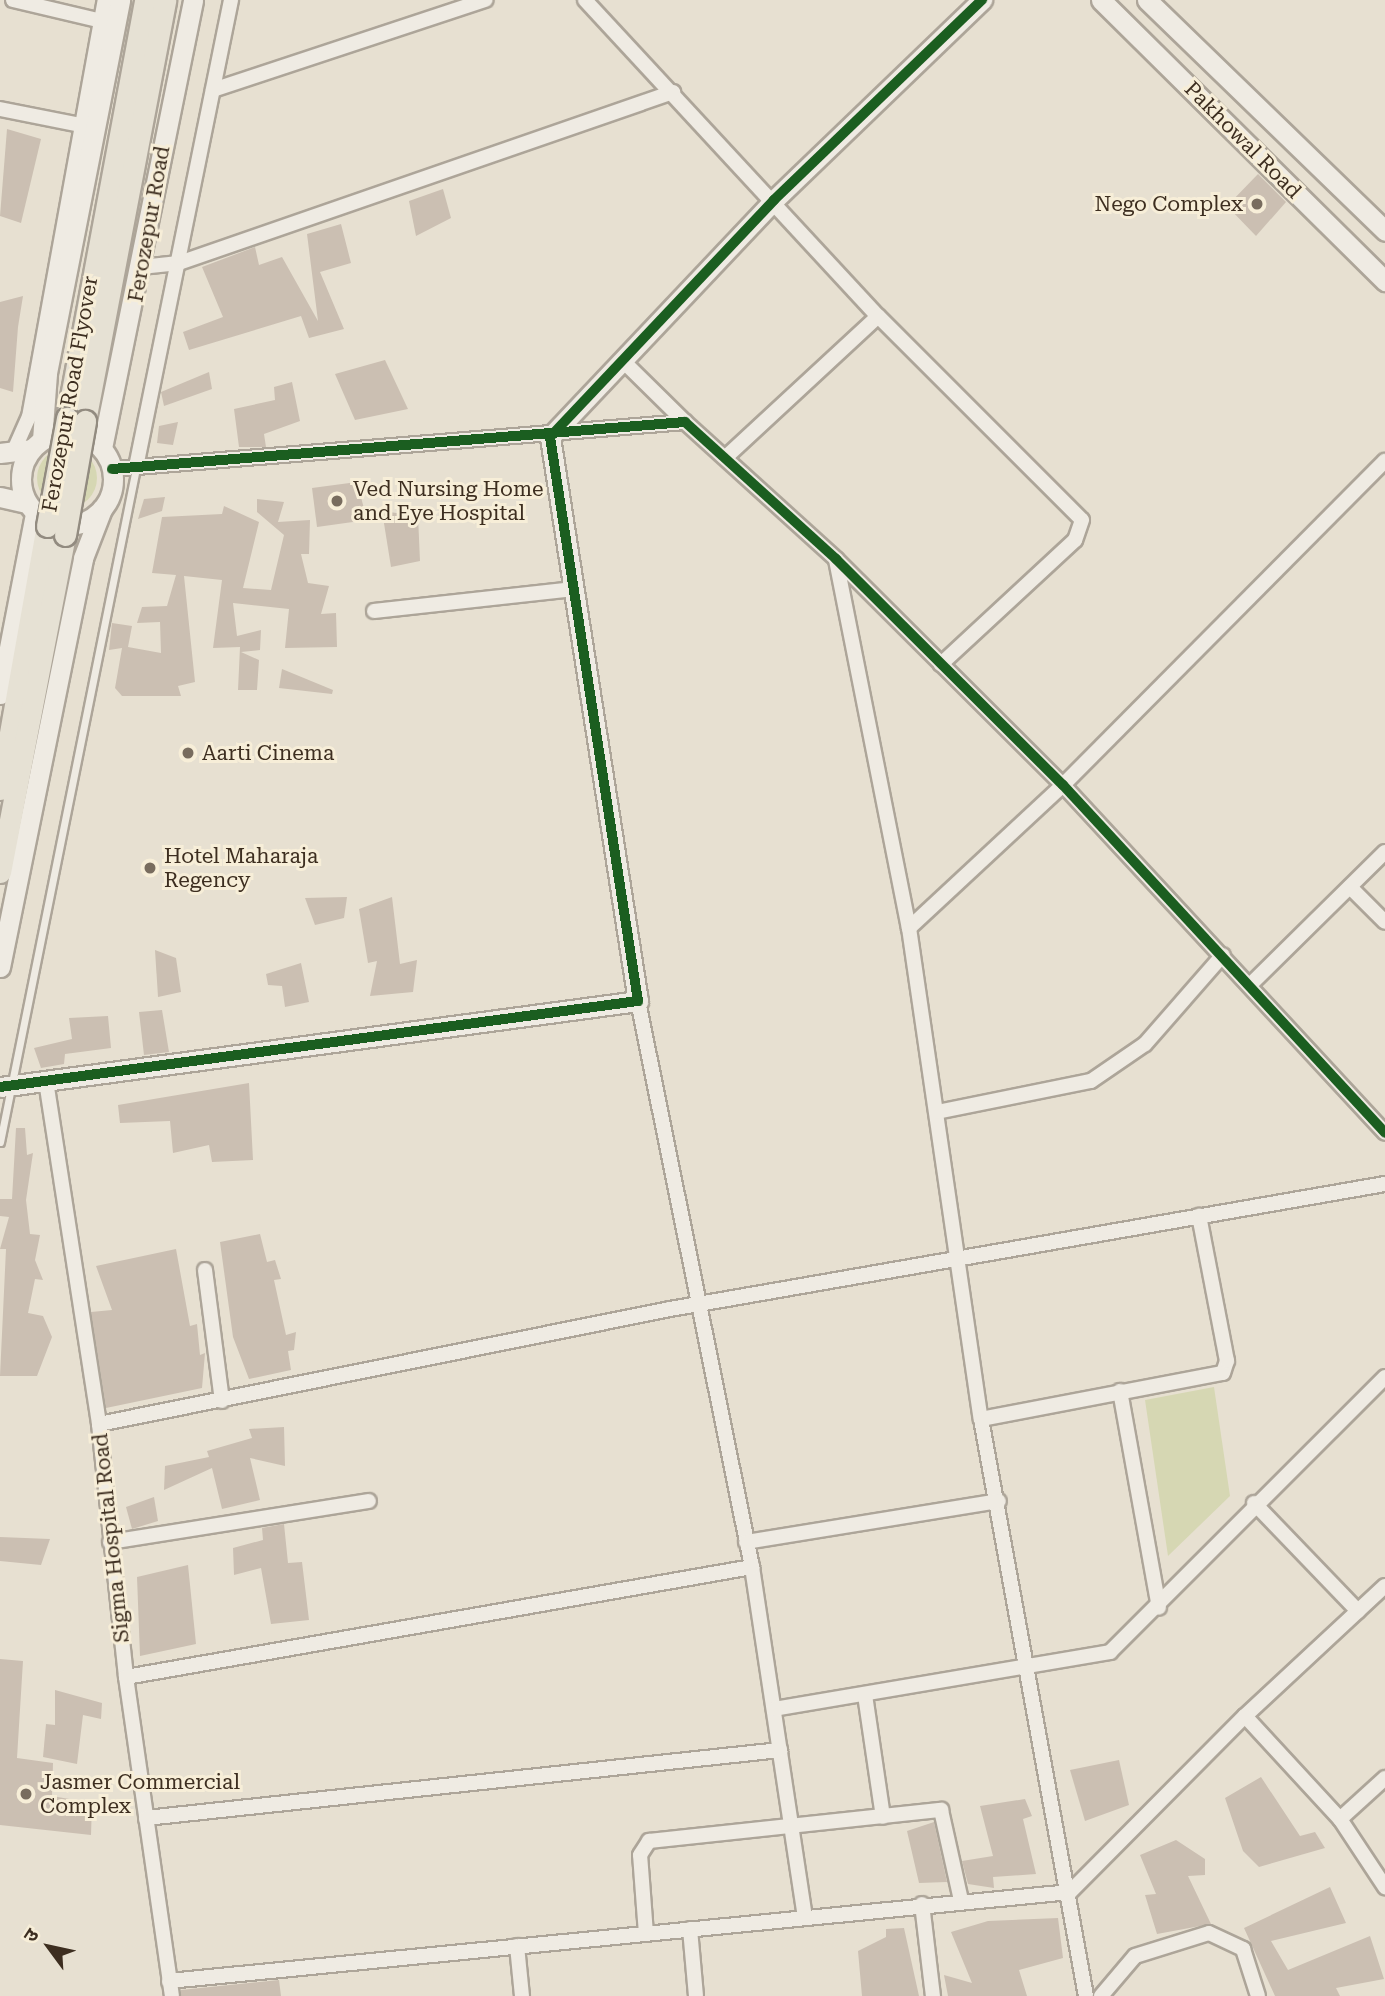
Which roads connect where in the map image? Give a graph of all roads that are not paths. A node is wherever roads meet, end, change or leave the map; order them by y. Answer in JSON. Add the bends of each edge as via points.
{"nodes":[{"id":1,"x":12,"y":0,"type":"edge"},
{"id":2,"x":105,"y":0,"type":"edge"},
{"id":3,"x":120,"y":0,"type":"edge"},
{"id":4,"x":145,"y":0,"type":"edge"},
{"id":5,"x":165,"y":0,"type":"edge"},
{"id":6,"x":194,"y":0,"type":"edge"},
{"id":7,"x":231,"y":0,"type":"edge"},
{"id":8,"x":485,"y":0,"type":"edge"},
{"id":9,"x":585,"y":0,"type":"edge"},
{"id":10,"x":982,"y":0,"type":"edge"},
{"id":11,"x":1101,"y":0,"type":"edge"},
{"id":12,"x":1147,"y":0,"type":"edge"},
{"id":13,"x":108,"y":23,"type":"junction"},
{"id":14,"x":213,"y":90,"type":"junction"},
{"id":15,"x":673,"y":92,"type":"junction"},
{"id":16,"x":0,"y":109,"type":"edge"},
{"id":17,"x":89,"y":126,"type":"junction"},
{"id":18,"x":774,"y":200,"type":"junction"},
{"id":19,"x":1381,"y":220,"type":"edge"},
{"id":20,"x":179,"y":263,"type":"junction"},
{"id":21,"x":141,"y":267,"type":"junction"},
{"id":22,"x":1385,"y":281,"type":"edge"},
{"id":23,"x":878,"y":316,"type":"junction"},
{"id":24,"x":622,"y":360,"type":"junction"},
{"id":25,"x":685,"y":422,"type":"junction"},
{"id":26,"x":550,"y":436,"type":"junction"},
{"id":27,"x":22,"y":447,"type":"edge"},
{"id":28,"x":102,"y":448,"type":"junction"},
{"id":29,"x":726,"y":457,"type":"junction"},
{"id":30,"x":1385,"y":461,"type":"edge"},
{"id":31,"x":136,"y":467,"type":"junction"},
{"id":32,"x":112,"y":469,"type":"junction"},
{"id":33,"x":0,"y":497,"type":"edge"},
{"id":34,"x":30,"y":508,"type":"junction"},
{"id":35,"x":102,"y":509,"type":"junction"},
{"id":36,"x":836,"y":559,"type":"junction"},
{"id":37,"x":574,"y":589,"type":"junction"},
{"id":38,"x":0,"y":594,"type":"edge"},
{"id":39,"x":16,"y":607,"type":"junction"},
{"id":40,"x":374,"y":611,"type":"dead end"},
{"id":41,"x":941,"y":664,"type":"junction"},
{"id":42,"x":0,"y":694,"type":"edge"},
{"id":43,"x":1063,"y":785,"type":"junction"},
{"id":44,"x":0,"y":789,"type":"edge"},
{"id":45,"x":1385,"y":852,"type":"edge"},
{"id":46,"x":0,"y":872,"type":"edge"},
{"id":47,"x":1350,"y":887,"type":"junction"},
{"id":48,"x":1385,"y":922,"type":"edge"},
{"id":49,"x":909,"y":928,"type":"junction"},
{"id":50,"x":1223,"y":955,"type":"junction"},
{"id":51,"x":0,"y":967,"type":"edge"},
{"id":52,"x":1251,"y":984,"type":"junction"},
{"id":53,"x":638,"y":1001,"type":"junction"},
{"id":54,"x":46,"y":1081,"type":"junction"},
{"id":55,"x":6,"y":1086,"type":"edge"},
{"id":56,"x":937,"y":1112,"type":"junction"},
{"id":57,"x":1385,"y":1133,"type":"edge"},
{"id":58,"x":0,"y":1142,"type":"edge"},
{"id":59,"x":1385,"y":1184,"type":"edge"},
{"id":60,"x":1199,"y":1216,"type":"junction"},
{"id":61,"x":959,"y":1259,"type":"junction"},
{"id":62,"x":205,"y":1270,"type":"dead end"},
{"id":63,"x":694,"y":1305,"type":"junction"},
{"id":64,"x":1385,"y":1377,"type":"edge"},
{"id":65,"x":1121,"y":1391,"type":"junction"},
{"id":66,"x":222,"y":1401,"type":"junction"},
{"id":67,"x":981,"y":1419,"type":"junction"},
{"id":68,"x":99,"y":1424,"type":"junction"},
{"id":69,"x":369,"y":1501,"type":"dead end"},
{"id":70,"x":999,"y":1501,"type":"junction"},
{"id":71,"x":1254,"y":1503,"type":"junction"},
{"id":72,"x":110,"y":1542,"type":"junction"},
{"id":73,"x":746,"y":1542,"type":"junction"},
{"id":74,"x":752,"y":1567,"type":"junction"},
{"id":75,"x":1385,"y":1586,"type":"edge"},
{"id":76,"x":1159,"y":1608,"type":"junction"},
{"id":77,"x":1358,"y":1611,"type":"junction"},
{"id":78,"x":1029,"y":1664,"type":"junction"},
{"id":79,"x":126,"y":1677,"type":"junction"},
{"id":80,"x":865,"y":1695,"type":"junction"},
{"id":81,"x":774,"y":1709,"type":"junction"},
{"id":82,"x":1245,"y":1716,"type":"junction"},
{"id":83,"x":780,"y":1750,"type":"junction"},
{"id":84,"x":1385,"y":1778,"type":"edge"},
{"id":85,"x":883,"y":1817,"type":"junction"},
{"id":86,"x":146,"y":1818,"type":"junction"},
{"id":87,"x":1340,"y":1819,"type":"junction"},
{"id":88,"x":793,"y":1830,"type":"junction"},
{"id":89,"x":1380,"y":1864,"type":"edge"},
{"id":90,"x":1385,"y":1887,"type":"edge"},
{"id":91,"x":1070,"y":1892,"type":"junction"},
{"id":92,"x":961,"y":1900,"type":"junction"},
{"id":93,"x":922,"y":1904,"type":"junction"},
{"id":94,"x":805,"y":1917,"type":"junction"},
{"id":95,"x":690,"y":1930,"type":"junction"},
{"id":96,"x":646,"y":1934,"type":"junction"},
{"id":97,"x":517,"y":1945,"type":"junction"},
{"id":98,"x":169,"y":1980,"type":"junction"},
{"id":99,"x":172,"y":1996,"type":"edge"},
{"id":100,"x":522,"y":1996,"type":"edge"},
{"id":101,"x":696,"y":1996,"type":"edge"},
{"id":102,"x":933,"y":1996,"type":"edge"},
{"id":103,"x":1086,"y":1996,"type":"edge"},
{"id":104,"x":1101,"y":1996,"type":"edge"},
{"id":105,"x":1258,"y":1996,"type":"edge"}],
"edges":[{"from":1,"to":13,"type":"street"},
{"from":2,"to":13,"type":"street"},
{"from":3,"to":13,"type":"street"},
{"from":4,"to":44,"type":"main road","name":"Ferozepur Road Flyover","bridge":true},
{"from":5,"to":46,"type":"main road","name":"Ferozepur Road Flyover","bridge":true},
{"from":6,"to":21,"type":"street","name":"Ferozepur Road"},
{"from":7,"to":14,"type":"street"},
{"from":8,"to":14,"type":"street"},
{"from":9,"to":15,"type":"street"},
{"from":10,"to":18,"type":"street"},
{"from":11,"to":22,"type":"street","name":"Pakhowal Road"},
{"from":12,"to":19,"type":"street","name":"Pakhowal Road"},
{"from":13,"to":17,"type":"street"},
{"from":14,"to":20,"type":"street"},
{"from":15,"to":18,"type":"street"},
{"from":15,"to":20,"type":"street"},
{"from":16,"to":17,"type":"street"},
{"from":17,"to":27,"type":"street"},
{"from":17,"to":27,"type":"street","via":[[47,373]]},
{"from":18,"to":23,"type":"street"},
{"from":18,"to":24,"type":"street"},
{"from":20,"to":21,"type":"street"},
{"from":20,"to":31,"type":"street"},
{"from":21,"to":28,"type":"street","name":"Ferozepur Road"},
{"from":23,"to":29,"type":"street"},
{"from":23,"to":41,"type":"street","via":[[1082,520],[1075,540]]},
{"from":24,"to":25,"type":"street"},
{"from":24,"to":26,"type":"street"},
{"from":25,"to":26,"type":"street"},
{"from":25,"to":29,"type":"street"},
{"from":26,"to":31,"type":"street"},
{"from":26,"to":37,"type":"street"},
{"from":27,"to":28,"type":"street","via":[[68,432]]},
{"from":27,"to":34,"type":"street","via":[[20,475]]},
{"from":28,"to":32,"type":"street"},
{"from":29,"to":36,"type":"street"},
{"from":30,"to":43,"type":"street"},
{"from":31,"to":32,"type":"street"},
{"from":31,"to":55,"type":"lane"},
{"from":32,"to":35,"type":"street"},
{"from":33,"to":34,"type":"street"},
{"from":34,"to":35,"type":"street","via":[[63,526]]},
{"from":34,"to":39,"type":"street"},
{"from":35,"to":51,"type":"street","via":[[83,558]]},
{"from":36,"to":41,"type":"street"},
{"from":36,"to":49,"type":"street"},
{"from":37,"to":40,"type":"street"},
{"from":37,"to":53,"type":"street"},
{"from":38,"to":39,"type":"street"},
{"from":39,"to":42,"type":"street"},
{"from":41,"to":43,"type":"street"},
{"from":43,"to":49,"type":"street"},
{"from":43,"to":50,"type":"street"},
{"from":45,"to":47,"type":"street"},
{"from":47,"to":48,"type":"street"},
{"from":47,"to":52,"type":"street"},
{"from":49,"to":56,"type":"street"},
{"from":50,"to":52,"type":"street"},
{"from":50,"to":56,"type":"street","via":[[1145,1044],[1091,1081]]},
{"from":52,"to":57,"type":"street"},
{"from":53,"to":54,"type":"street"},
{"from":53,"to":63,"type":"street"},
{"from":54,"to":55,"type":"street"},
{"from":54,"to":68,"type":"street","name":"Sigma Hospital Road"},
{"from":55,"to":58,"type":"lane"},
{"from":56,"to":61,"type":"street"},
{"from":59,"to":60,"type":"street"},
{"from":60,"to":61,"type":"street"},
{"from":60,"to":65,"type":"street","via":[[1226,1367],[1218,1375]]},
{"from":61,"to":63,"type":"street"},
{"from":61,"to":67,"type":"street"},
{"from":62,"to":66,"type":"street"},
{"from":63,"to":66,"type":"street"},
{"from":63,"to":73,"type":"street"},
{"from":64,"to":71,"type":"street"},
{"from":65,"to":67,"type":"street"},
{"from":65,"to":76,"type":"street"},
{"from":66,"to":68,"type":"street"},
{"from":67,"to":70,"type":"street"},
{"from":68,"to":72,"type":"street","name":"Sigma Hospital Road"},
{"from":69,"to":72,"type":"street"},
{"from":70,"to":73,"type":"street"},
{"from":70,"to":78,"type":"street"},
{"from":71,"to":76,"type":"street"},
{"from":71,"to":77,"type":"street"},
{"from":72,"to":79,"type":"street","name":"Sigma Hospital Road"},
{"from":73,"to":74,"type":"street"},
{"from":74,"to":79,"type":"street"},
{"from":74,"to":81,"type":"street"},
{"from":75,"to":77,"type":"street"},
{"from":76,"to":78,"type":"street","via":[[1110,1651]]},
{"from":77,"to":82,"type":"street"},
{"from":78,"to":80,"type":"street"},
{"from":78,"to":91,"type":"street"},
{"from":79,"to":86,"type":"street","name":"Sigma Hospital Road"},
{"from":80,"to":81,"type":"street"},
{"from":80,"to":85,"type":"street"},
{"from":81,"to":83,"type":"street"},
{"from":82,"to":87,"type":"street"},
{"from":82,"to":91,"type":"street"},
{"from":83,"to":86,"type":"street"},
{"from":83,"to":88,"type":"street"},
{"from":84,"to":87,"type":"street"},
{"from":85,"to":88,"type":"street"},
{"from":85,"to":92,"type":"street","via":[[945,1813]]},
{"from":86,"to":98,"type":"street","name":"Sigma Hospital Road"},
{"from":87,"to":89,"type":"street"},
{"from":88,"to":94,"type":"street"},
{"from":88,"to":96,"type":"street","via":[[642,1845]]},
{"from":89,"to":90,"type":"street"},
{"from":91,"to":92,"type":"street"},
{"from":91,"to":103,"type":"street"},
{"from":92,"to":93,"type":"street"},
{"from":93,"to":94,"type":"street"},
{"from":93,"to":102,"type":"street"},
{"from":94,"to":95,"type":"street"},
{"from":95,"to":96,"type":"street"},
{"from":95,"to":101,"type":"street"},
{"from":96,"to":97,"type":"street"},
{"from":97,"to":98,"type":"street"},
{"from":97,"to":100,"type":"street"},
{"from":98,"to":99,"type":"street","name":"Sigma Hospital Road"},
{"from":104,"to":105,"type":"street","via":[[1135,1956],[1209,1933],[1243,1949]]}]}
